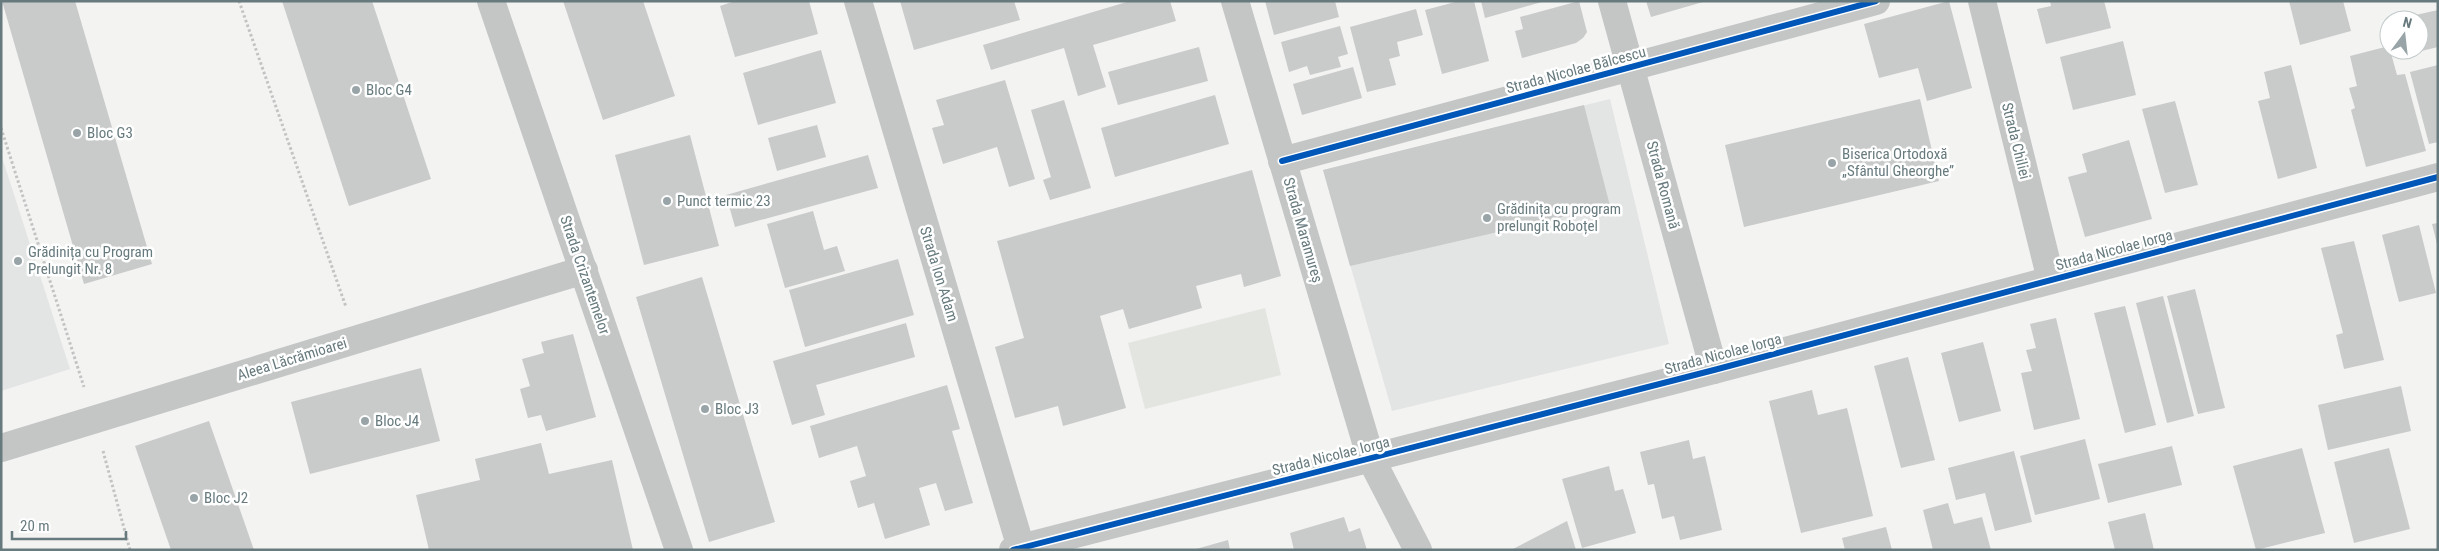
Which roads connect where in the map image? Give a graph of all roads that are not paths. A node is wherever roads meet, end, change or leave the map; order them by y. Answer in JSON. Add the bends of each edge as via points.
{"nodes":[{"id":1,"x":491,"y":1,"type":"edge"},
{"id":2,"x":858,"y":1,"type":"edge"},
{"id":3,"x":1235,"y":1,"type":"edge"},
{"id":4,"x":1612,"y":1,"type":"edge"},
{"id":5,"x":1876,"y":1,"type":"edge"},
{"id":6,"x":1982,"y":1,"type":"edge"},
{"id":7,"x":1631,"y":68,"type":"junction"},
{"id":8,"x":1282,"y":161,"type":"junction"},
{"id":9,"x":2438,"y":177,"type":"edge"},
{"id":10,"x":584,"y":270,"type":"junction"},
{"id":11,"x":2051,"y":280,"type":"junction"},
{"id":12,"x":1714,"y":370,"type":"junction"},
{"id":13,"x":1,"y":448,"type":"edge"},
{"id":14,"x":1371,"y":459,"type":"junction"},
{"id":15,"x":1017,"y":549,"type":"edge"},
{"id":16,"x":679,"y":550,"type":"edge"},
{"id":17,"x":1418,"y":550,"type":"edge"}],
"edges":[{"from":1,"to":10,"type":"street","name":"Strada Crizantemelor"},
{"from":2,"to":15,"type":"street","name":"Strada Ion Adam"},
{"from":3,"to":8,"type":"street","name":"Strada Maramureș"},
{"from":4,"to":7,"type":"street","name":"Strada Romană"},
{"from":5,"to":7,"type":"street","name":"Strada Nicolae Bălcescu"},
{"from":6,"to":11,"type":"street","name":"Strada Chiliei"},
{"from":7,"to":8,"type":"street","name":"Strada Nicolae Bălcescu"},
{"from":7,"to":12,"type":"street","name":"Strada Romană"},
{"from":8,"to":14,"type":"street","name":"Strada Maramureș"},
{"from":9,"to":11,"type":"street","name":"Strada Nicolae Iorga"},
{"from":10,"to":13,"type":"street","name":"Aleea Lăcrămioarei"},
{"from":10,"to":16,"type":"street","name":"Strada Crizantemelor"},
{"from":11,"to":12,"type":"street","name":"Strada Nicolae Iorga"},
{"from":12,"to":14,"type":"street","name":"Strada Nicolae Iorga"},
{"from":14,"to":15,"type":"street","name":"Strada Nicolae Iorga"},
{"from":14,"to":17,"type":"street","name":"Strada Maramureș"}]}
